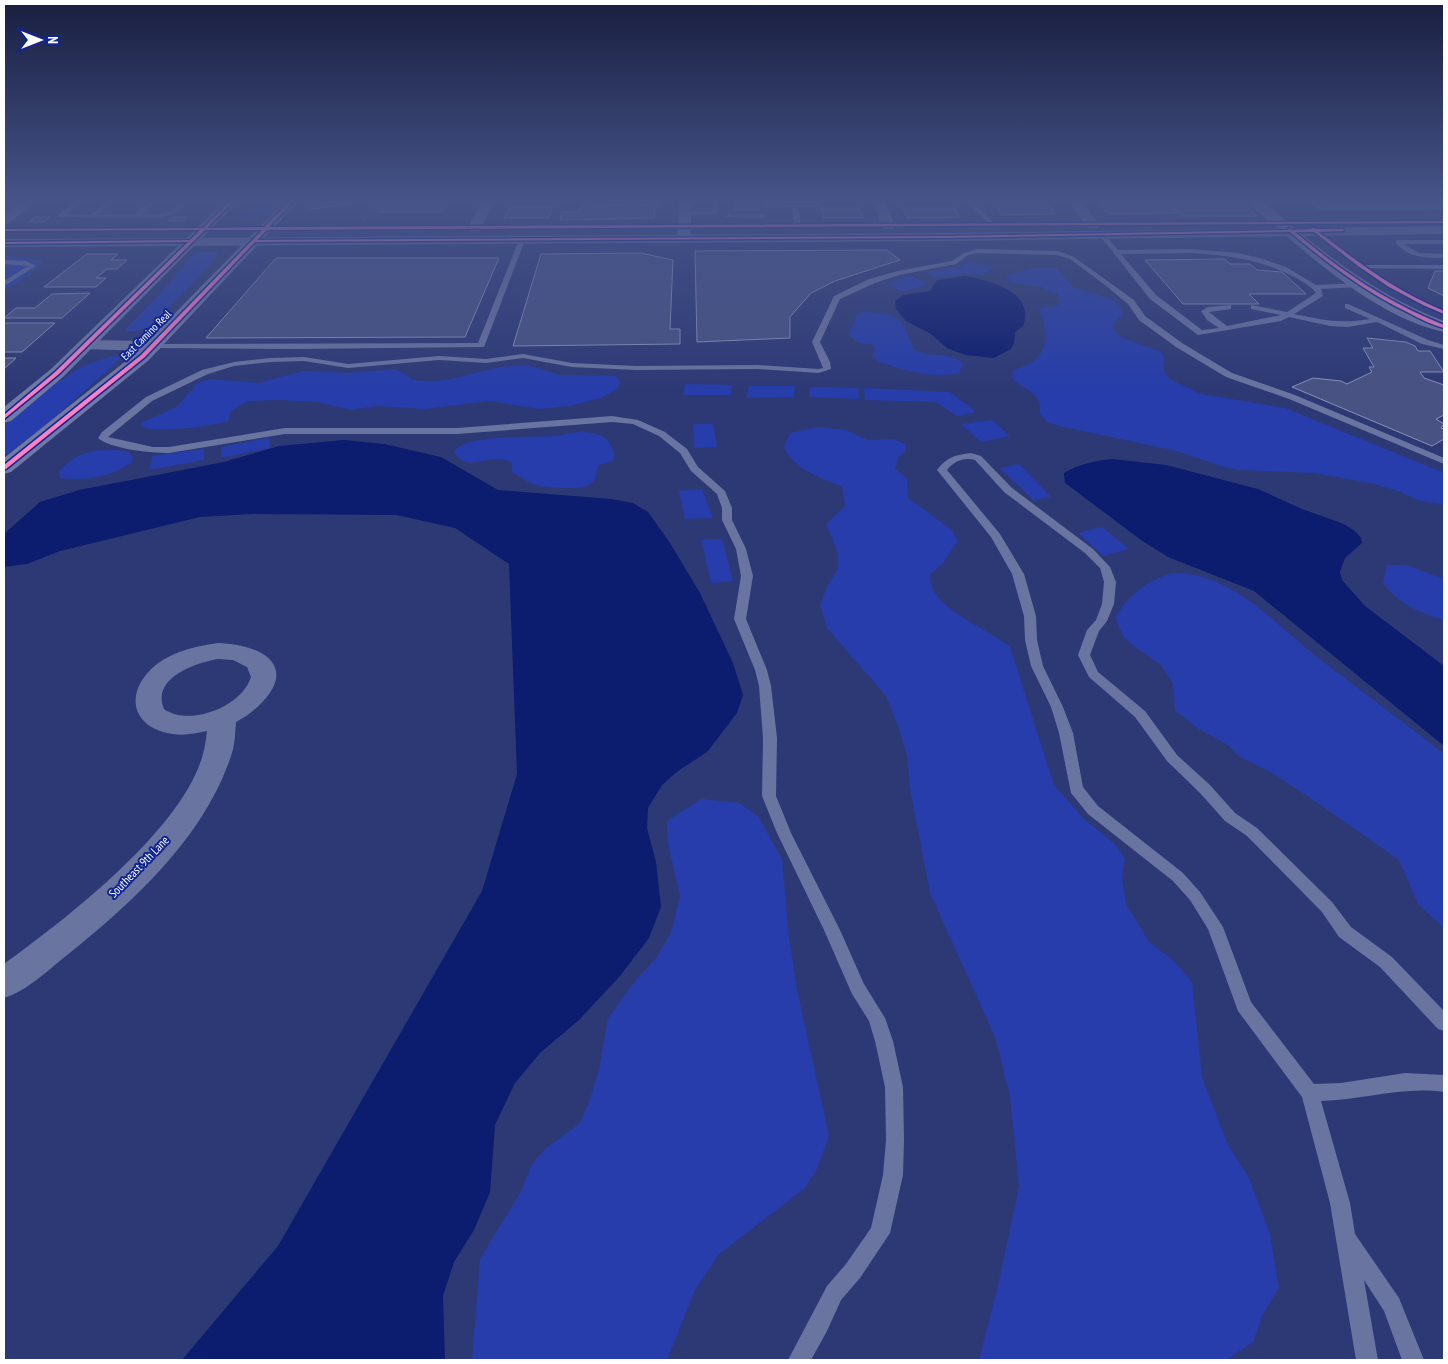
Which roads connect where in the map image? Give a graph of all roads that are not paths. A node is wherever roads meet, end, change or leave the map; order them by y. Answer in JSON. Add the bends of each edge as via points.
{"nodes":[{"id":1,"x":32,"y":266,"type":"edge"},
{"id":2,"x":165,"y":266,"type":"edge"},
{"id":3,"x":230,"y":266,"type":"edge"},
{"id":4,"x":512,"y":266,"type":"edge"},
{"id":5,"x":945,"y":266,"type":"edge"},
{"id":6,"x":1082,"y":266,"type":"edge"},
{"id":7,"x":1129,"y":266,"type":"edge"},
{"id":8,"x":1279,"y":266,"type":"edge"},
{"id":9,"x":1334,"y":266,"type":"edge"},
{"id":10,"x":1359,"y":267,"type":"joint"},
{"id":11,"x":1444,"y":267,"type":"edge"},
{"id":12,"x":4,"y":284,"type":"edge"},
{"id":13,"x":1359,"y":285,"type":"junction"},
{"id":14,"x":1315,"y":287,"type":"junction"},
{"id":15,"x":1348,"y":306,"type":"dead end"},
{"id":16,"x":1228,"y":307,"type":"dead end"},
{"id":17,"x":1254,"y":307,"type":"dead end"},
{"id":18,"x":1444,"y":313,"type":"edge"},
{"id":19,"x":1289,"y":314,"type":"junction"},
{"id":20,"x":1378,"y":320,"type":"junction"},
{"id":21,"x":1444,"y":327,"type":"edge"},
{"id":22,"x":1226,"y":329,"type":"junction"},
{"id":23,"x":86,"y":345,"type":"junction"},
{"id":24,"x":153,"y":346,"type":"junction"},
{"id":25,"x":1444,"y":347,"type":"edge"},
{"id":26,"x":4,"y":417,"type":"edge"},
{"id":27,"x":1444,"y":461,"type":"edge"},
{"id":28,"x":4,"y":468,"type":"edge"},
{"id":29,"x":223,"y":717,"type":"dead end"},
{"id":30,"x":4,"y":982,"type":"edge"},
{"id":31,"x":1444,"y":1023,"type":"edge"},
{"id":32,"x":1444,"y":1083,"type":"edge"},
{"id":33,"x":1310,"y":1093,"type":"junction"},
{"id":34,"x":1347,"y":1237,"type":"junction"},
{"id":35,"x":800,"y":1360,"type":"edge"},
{"id":36,"x":1367,"y":1360,"type":"edge"},
{"id":37,"x":1413,"y":1360,"type":"edge"}],
"edges":[{"from":1,"to":12,"type":"lane"},
{"from":2,"to":23,"type":"street"},
{"from":3,"to":24,"type":"street","name":"East Camino Real"},
{"from":4,"to":24,"type":"lane","via":[[480,345]]},
{"from":5,"to":35,"type":"lane","via":[[886,276],[837,298],[816,342],[828,364],[827,370],[572,365],[522,356],[486,361],[439,358],[348,366],[304,358],[271,360],[234,364],[205,372],[149,399],[104,438],[153,450],[170,450],[285,431],[457,431],[612,419],[635,422],[662,434],[684,451],[694,469],[721,493],[747,576],[740,619],[765,686],[770,738],[769,796],[858,989],[876,1018],[894,1087],[893,1175],[880,1233],[834,1293]]},
{"from":6,"to":27,"type":"lane","via":[[1124,296],[1154,327],[1229,375],[1292,397]]},
{"from":7,"to":22,"type":"lane","via":[[1154,298],[1202,333]]},
{"from":8,"to":14,"type":"lane"},
{"from":9,"to":13,"type":"street"},
{"from":10,"to":11,"type":"lane"},
{"from":10,"to":18,"type":"street","via":[[1402,295]]},
{"from":13,"to":14,"type":"lane"},
{"from":13,"to":21,"type":"street"},
{"from":14,"to":19,"type":"lane","via":[[1320,294]]},
{"from":15,"to":20,"type":"lane"},
{"from":16,"to":22,"type":"lane","via":[[1205,311]]},
{"from":17,"to":19,"type":"lane"},
{"from":19,"to":20,"type":"lane","via":[[1340,326]]},
{"from":19,"to":22,"type":"lane","via":[[1281,319]]},
{"from":20,"to":25,"type":"lane","via":[[1425,342]]},
{"from":23,"to":24,"type":"street","name":"East Camino Real"},
{"from":23,"to":26,"type":"street"},
{"from":24,"to":28,"type":"street","name":"East Camino Real"},
{"from":29,"to":30,"type":"street","name":"Southeast 9th Lane","via":[[220,752],[183,820],[106,902],[52,948]]},
{"from":31,"to":33,"type":"lane","via":[[1386,962],[1345,932],[1252,832],[1230,817],[1205,788],[1172,758],[1140,714],[1093,674],[1084,655],[1093,630],[1108,604],[1110,582],[1105,567],[1089,551],[1008,490],[978,458],[963,456],[948,462],[942,470],[996,536],[1018,574],[1030,616],[1037,666],[1058,707],[1076,789],[1093,810],[1178,876],[1195,896],[1215,927],[1244,1006]]},
{"from":32,"to":33,"type":"lane","via":[[1407,1082],[1342,1092]]},
{"from":33,"to":34,"type":"lane"},
{"from":34,"to":36,"type":"lane"},
{"from":34,"to":37,"type":"lane","via":[[1392,1305]]}]}
